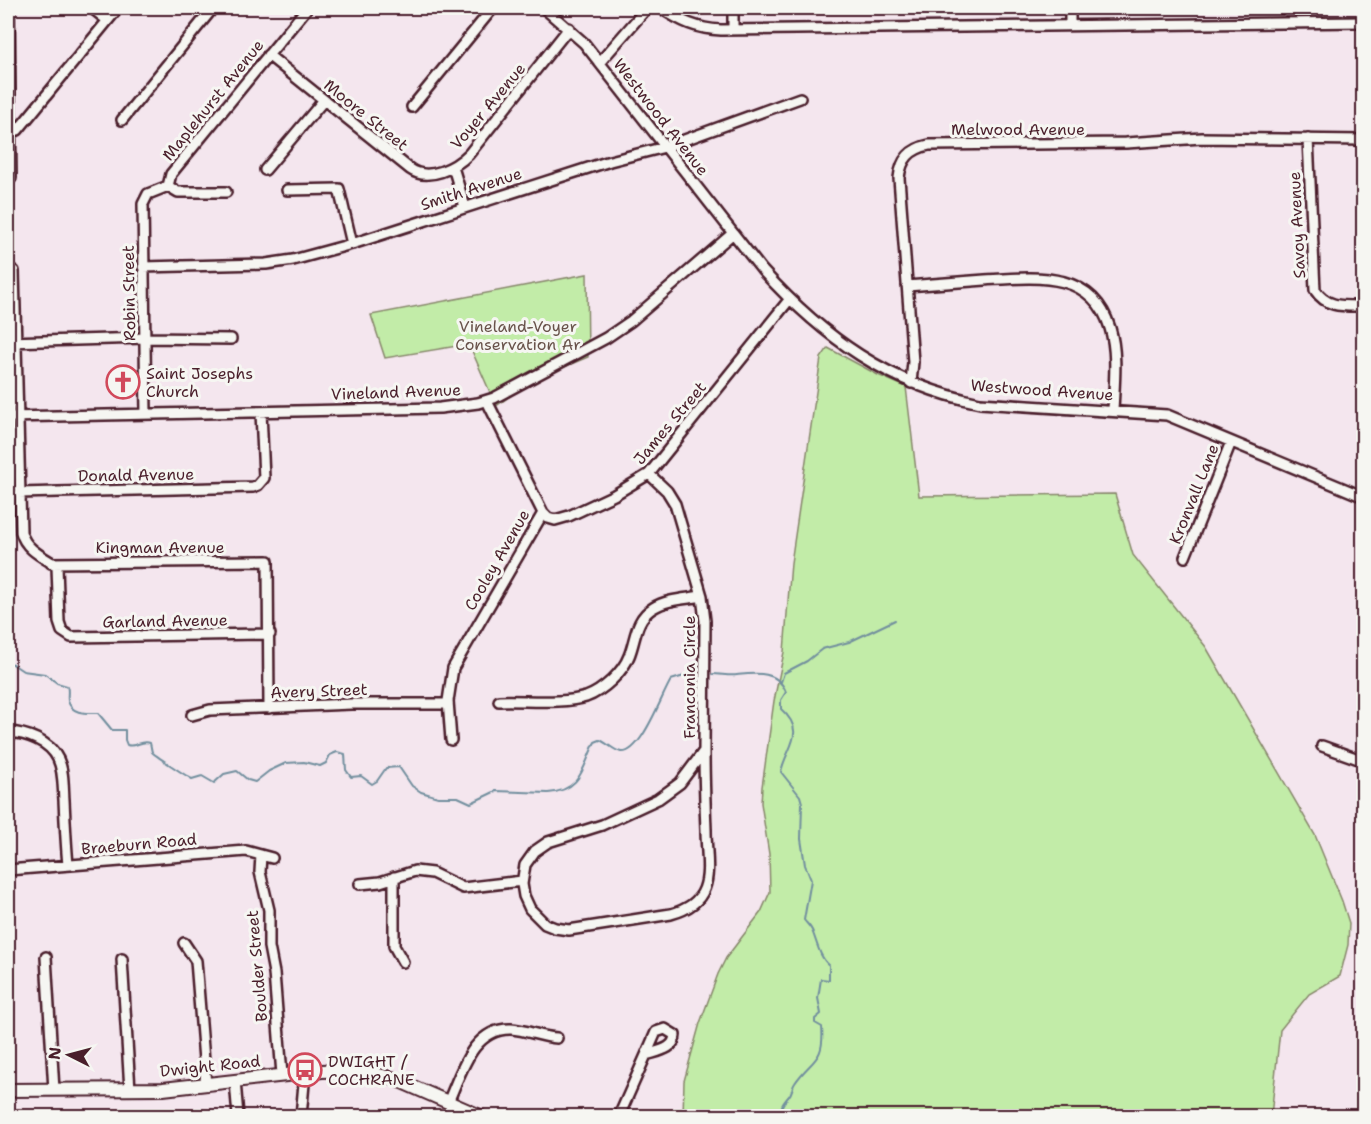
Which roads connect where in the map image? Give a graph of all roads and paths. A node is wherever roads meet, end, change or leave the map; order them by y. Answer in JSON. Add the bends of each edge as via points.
{"nodes":[{"id":1,"x":9,"y":8,"type":"edge"},
{"id":2,"x":92,"y":8,"type":"edge"},
{"id":3,"x":118,"y":8,"type":"edge"},
{"id":4,"x":213,"y":8,"type":"edge"},
{"id":5,"x":307,"y":8,"type":"edge"},
{"id":6,"x":493,"y":8,"type":"edge"},
{"id":7,"x":544,"y":8,"type":"edge"},
{"id":8,"x":647,"y":8,"type":"edge"},
{"id":9,"x":661,"y":8,"type":"edge"},
{"id":10,"x":733,"y":8,"type":"edge"},
{"id":11,"x":1070,"y":8,"type":"edge"},
{"id":12,"x":107,"y":20,"type":"junction"},
{"id":13,"x":1364,"y":22,"type":"edge"},
{"id":14,"x":1070,"y":25,"type":"junction"},
{"id":15,"x":569,"y":28,"type":"junction"},
{"id":16,"x":733,"y":29,"type":"junction"},
{"id":17,"x":268,"y":56,"type":"junction"},
{"id":18,"x":600,"y":62,"type":"junction"},
{"id":19,"x":800,"y":98,"type":"dead end"},
{"id":20,"x":324,"y":100,"type":"junction"},
{"id":21,"x":412,"y":107,"type":"dead end"},
{"id":22,"x":122,"y":120,"type":"dead end"},
{"id":23,"x":11,"y":132,"type":"junction"},
{"id":24,"x":1308,"y":139,"type":"junction"},
{"id":25,"x":1364,"y":140,"type":"edge"},
{"id":26,"x":665,"y":147,"type":"junction"},
{"id":27,"x":453,"y":167,"type":"junction"},
{"id":28,"x":266,"y":170,"type":"dead end"},
{"id":29,"x":11,"y":178,"type":"dead end"},
{"id":30,"x":168,"y":186,"type":"junction"},
{"id":31,"x":286,"y":190,"type":"dead end"},
{"id":32,"x":226,"y":192,"type":"dead end"},
{"id":33,"x":465,"y":207,"type":"junction"},
{"id":34,"x":732,"y":234,"type":"junction"},
{"id":35,"x":352,"y":244,"type":"junction"},
{"id":36,"x":143,"y":267,"type":"junction"},
{"id":37,"x":14,"y":271,"type":"dead end"},
{"id":38,"x":907,"y":286,"type":"junction"},
{"id":39,"x":789,"y":300,"type":"junction"},
{"id":40,"x":1364,"y":306,"type":"edge"},
{"id":41,"x":145,"y":338,"type":"junction"},
{"id":42,"x":231,"y":339,"type":"dead end"},
{"id":43,"x":12,"y":341,"type":"edge"},
{"id":44,"x":911,"y":383,"type":"junction"},
{"id":45,"x":487,"y":401,"type":"junction"},
{"id":46,"x":1113,"y":411,"type":"junction"},
{"id":47,"x":261,"y":412,"type":"junction"},
{"id":48,"x":146,"y":414,"type":"junction"},
{"id":49,"x":12,"y":417,"type":"edge"},
{"id":50,"x":1231,"y":442,"type":"junction"},
{"id":51,"x":649,"y":474,"type":"junction"},
{"id":52,"x":19,"y":493,"type":"junction"},
{"id":53,"x":1364,"y":497,"type":"edge"},
{"id":54,"x":543,"y":513,"type":"junction"},
{"id":55,"x":1185,"y":556,"type":"dead end"},
{"id":56,"x":51,"y":563,"type":"junction"},
{"id":57,"x":702,"y":596,"type":"junction"},
{"id":58,"x":270,"y":634,"type":"junction"},
{"id":59,"x":499,"y":701,"type":"dead end"},
{"id":60,"x":448,"y":704,"type":"junction"},
{"id":61,"x":269,"y":708,"type":"junction"},
{"id":62,"x":192,"y":716,"type":"dead end"},
{"id":63,"x":8,"y":732,"type":"edge"},
{"id":64,"x":451,"y":740,"type":"dead end"},
{"id":65,"x":1322,"y":746,"type":"dead end"},
{"id":66,"x":704,"y":751,"type":"junction"},
{"id":67,"x":1364,"y":761,"type":"edge"},
{"id":68,"x":261,"y":855,"type":"junction"},
{"id":69,"x":272,"y":858,"type":"dead end"},
{"id":70,"x":68,"y":865,"type":"junction"},
{"id":71,"x":8,"y":870,"type":"edge"},
{"id":72,"x":394,"y":878,"type":"junction"},
{"id":73,"x":522,"y":880,"type":"junction"},
{"id":74,"x":360,"y":884,"type":"dead end"},
{"id":75,"x":184,"y":943,"type":"dead end"},
{"id":76,"x":46,"y":957,"type":"dead end"},
{"id":77,"x":122,"y":959,"type":"dead end"},
{"id":78,"x":402,"y":962,"type":"dead end"},
{"id":79,"x":557,"y":1038,"type":"dead end"},
{"id":80,"x":646,"y":1055,"type":"dead end"},
{"id":81,"x":305,"y":1073,"type":"junction"},
{"id":82,"x":282,"y":1075,"type":"junction"},
{"id":83,"x":235,"y":1081,"type":"junction"},
{"id":84,"x":206,"y":1085,"type":"junction"},
{"id":85,"x":8,"y":1090,"type":"edge"},
{"id":86,"x":54,"y":1090,"type":"junction"},
{"id":87,"x":130,"y":1090,"type":"junction"},
{"id":88,"x":448,"y":1102,"type":"junction"},
{"id":89,"x":238,"y":1116,"type":"edge"},
{"id":90,"x":301,"y":1116,"type":"edge"},
{"id":91,"x":480,"y":1116,"type":"edge"},
{"id":92,"x":619,"y":1116,"type":"edge"}],
"edges":[{"from":1,"to":23,"type":"street"},
{"from":2,"to":12,"type":"street"},
{"from":3,"to":12,"type":"street"},
{"from":4,"to":22,"type":"street"},
{"from":5,"to":17,"type":"street","name":"Maplehurst Avenue"},
{"from":6,"to":21,"type":"street"},
{"from":7,"to":15,"type":"street","name":"Westwood Avenue"},
{"from":8,"to":18,"type":"street"},
{"from":9,"to":16,"type":"street","via":[[689,24]]},
{"from":10,"to":16,"type":"street"},
{"from":11,"to":14,"type":"street"},
{"from":12,"to":23,"type":"street","via":[[18,130]]},
{"from":13,"to":14,"type":"street"},
{"from":14,"to":16,"type":"street"},
{"from":15,"to":18,"type":"street","name":"Westwood Avenue"},
{"from":15,"to":27,"type":"street","name":"Voyer Avenue","via":[[477,146]]},
{"from":17,"to":20,"type":"street","name":"Moore Street"},
{"from":17,"to":30,"type":"street","name":"Maplehurst Avenue","via":[[171,174]]},
{"from":18,"to":26,"type":"street","name":"Westwood Avenue"},
{"from":19,"to":26,"type":"street","name":"Smith Avenue"},
{"from":20,"to":27,"type":"street","name":"Moore Street","via":[[414,172],[426,174]]},
{"from":20,"to":28,"type":"street"},
{"from":23,"to":29,"type":"street"},
{"from":24,"to":25,"type":"street","name":"Melwood Avenue"},
{"from":24,"to":38,"type":"street","name":"Melwood Avenue","via":[[921,146],[903,160],[899,178]]},
{"from":24,"to":40,"type":"street","name":"Savoy Avenue","via":[[1315,290],[1328,303]]},
{"from":26,"to":33,"type":"street","name":"Smith Avenue"},
{"from":26,"to":34,"type":"street","name":"Westwood Avenue"},
{"from":27,"to":33,"type":"street","name":"Voyer Avenue"},
{"from":30,"to":32,"type":"street","via":[[178,192]]},
{"from":30,"to":36,"type":"street","name":"Robin Street","via":[[144,198]]},
{"from":31,"to":35,"type":"street","via":[[339,189]]},
{"from":33,"to":35,"type":"street","name":"Smith Avenue"},
{"from":34,"to":39,"type":"street","name":"Westwood Avenue"},
{"from":34,"to":45,"type":"street","name":"Vineland Avenue","via":[[622,328]]},
{"from":35,"to":36,"type":"street","name":"Smith Avenue","via":[[266,264]]},
{"from":36,"to":41,"type":"street","name":"Robin Street"},
{"from":37,"to":43,"type":"street"},
{"from":38,"to":44,"type":"street","name":"Melwood Avenue"},
{"from":38,"to":46,"type":"street","via":[[1037,277],[1059,280],[1082,290],[1100,308],[1110,327],[1114,349]]},
{"from":39,"to":44,"type":"street","name":"Westwood Avenue","via":[[843,345]]},
{"from":39,"to":51,"type":"street","name":"James Street"},
{"from":41,"to":42,"type":"street"},
{"from":41,"to":43,"type":"street"},
{"from":41,"to":48,"type":"street","name":"Robin Street"},
{"from":43,"to":49,"type":"street"},
{"from":44,"to":46,"type":"street","name":"Westwood Avenue","via":[[980,403]]},
{"from":45,"to":47,"type":"street","name":"Vineland Avenue","via":[[440,408]]},
{"from":45,"to":54,"type":"street","name":"Cooley Avenue"},
{"from":46,"to":50,"type":"street","name":"Westwood Avenue","via":[[1167,416]]},
{"from":47,"to":48,"type":"street","name":"Vineland Avenue"},
{"from":47,"to":52,"type":"street","name":"Donald Avenue","via":[[264,478],[253,487]]},
{"from":48,"to":49,"type":"street","name":"Vineland Avenue"},
{"from":49,"to":52,"type":"street"},
{"from":50,"to":53,"type":"street","name":"Westwood Avenue"},
{"from":50,"to":55,"type":"street","name":"Kronvall Lane"},
{"from":51,"to":54,"type":"street","name":"James Street","via":[[569,516],[555,520]]},
{"from":51,"to":57,"type":"street","name":"Franconia Circle","via":[[675,504]]},
{"from":52,"to":56,"type":"street","via":[[22,536]]},
{"from":54,"to":60,"type":"street","name":"Cooley Avenue","via":[[454,664]]},
{"from":56,"to":58,"type":"street","name":"Garland Avenue","via":[[58,569],[59,622],[63,633],[71,637]]},
{"from":56,"to":58,"type":"street","name":"Kingman Avenue","via":[[268,561]]},
{"from":57,"to":59,"type":"street","via":[[666,602],[648,612],[637,627],[627,661],[598,691],[585,697]]},
{"from":57,"to":66,"type":"street","name":"Franconia Circle"},
{"from":58,"to":61,"type":"street"},
{"from":60,"to":61,"type":"street","name":"Avery Street"},
{"from":60,"to":64,"type":"street","name":"Cooley Avenue"},
{"from":61,"to":62,"type":"street","name":"Avery Street","via":[[210,710]]},
{"from":63,"to":70,"type":"street","via":[[32,737],[51,749],[58,759]]},
{"from":65,"to":67,"type":"street"},
{"from":66,"to":73,"type":"street","name":"Franconia Circle","via":[[681,783],[658,799],[602,825],[543,845],[528,858]]},
{"from":66,"to":73,"type":"street","name":"Franconia Circle","via":[[709,870],[702,893],[689,907],[660,916],[560,929],[545,924],[530,909]]},
{"from":68,"to":69,"type":"street","name":"Braeburn Road"},
{"from":68,"to":70,"type":"street","name":"Braeburn Road","via":[[246,851]]},
{"from":68,"to":82,"type":"street","name":"Boulder Street"},
{"from":70,"to":71,"type":"street","name":"Braeburn Road"},
{"from":72,"to":73,"type":"street","via":[[426,872],[468,888]]},
{"from":72,"to":74,"type":"street"},
{"from":72,"to":78,"type":"street","via":[[394,946]]},
{"from":75,"to":84,"type":"street","via":[[196,961]]},
{"from":76,"to":86,"type":"street"},
{"from":77,"to":87,"type":"street"},
{"from":79,"to":88,"type":"street","via":[[512,1029],[486,1036],[472,1050]]},
{"from":80,"to":92,"type":"street"},
{"from":81,"to":82,"type":"main road","name":"Dwight Road"},
{"from":81,"to":88,"type":"main road","name":"Dwight Road","via":[[342,1070],[377,1074]]},
{"from":81,"to":90,"type":"street"},
{"from":82,"to":83,"type":"main road","name":"Dwight Road"},
{"from":83,"to":84,"type":"main road","name":"Dwight Road"},
{"from":83,"to":89,"type":"street"},
{"from":84,"to":87,"type":"main road","name":"Dwight Road"},
{"from":85,"to":86,"type":"main road","name":"Dwight Road"},
{"from":86,"to":87,"type":"main road","name":"Dwight Road"},
{"from":88,"to":91,"type":"main road","name":"Dwight Road"}]}
